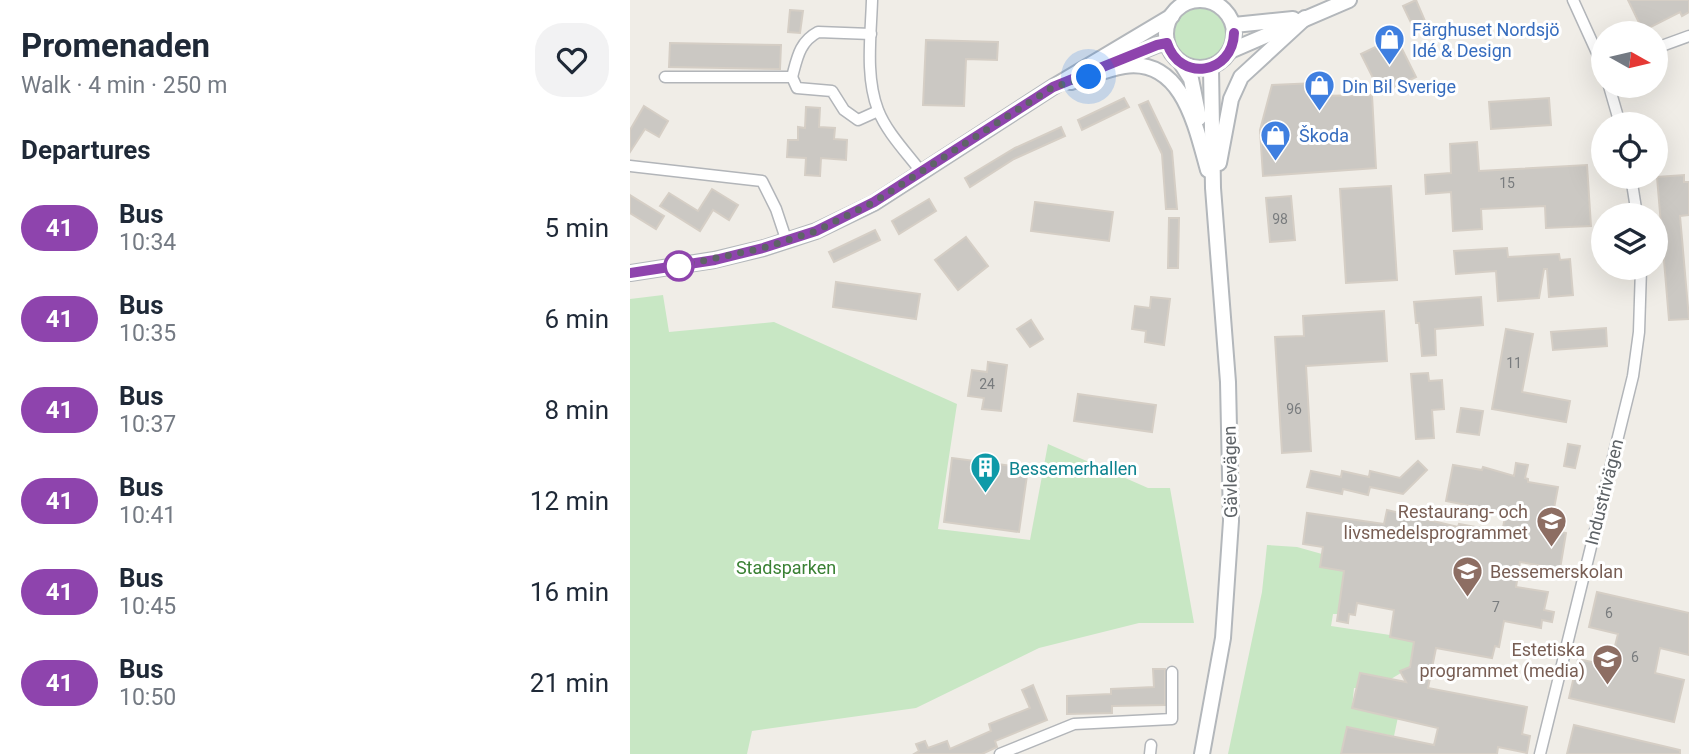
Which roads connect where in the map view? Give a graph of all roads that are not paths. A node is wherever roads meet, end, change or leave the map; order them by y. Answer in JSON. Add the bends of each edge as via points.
{"nodes":[{"id":1,"x":872,"y":0,"type":"edge"},
{"id":2,"x":1349,"y":0,"type":"edge"},
{"id":3,"x":1573,"y":0,"type":"edge"},
{"id":4,"x":1190,"y":1,"type":"edge"},
{"id":5,"x":1219,"y":3,"type":"edge"},
{"id":6,"x":1171,"y":16,"type":"junction"},
{"id":7,"x":1305,"y":18,"type":"junction"},
{"id":8,"x":1234,"y":25,"type":"junction"},
{"id":9,"x":871,"y":34,"type":"junction"},
{"id":10,"x":1689,"y":36,"type":"edge"},
{"id":11,"x":1591,"y":40,"type":"edge"},
{"id":12,"x":1167,"y":43,"type":"junction"},
{"id":13,"x":1668,"y":44,"type":"edge"},
{"id":14,"x":1230,"y":51,"type":"junction"},
{"id":15,"x":1181,"y":63,"type":"junction"},
{"id":16,"x":1211,"y":68,"type":"junction"},
{"id":17,"x":665,"y":77,"type":"dead end"},
{"id":18,"x":792,"y":77,"type":"junction"},
{"id":19,"x":1053,"y":87,"type":"junction"},
{"id":20,"x":878,"y":111,"type":"junction"},
{"id":21,"x":630,"y":166,"type":"edge"},
{"id":22,"x":922,"y":173,"type":"junction"},
{"id":23,"x":1213,"y":188,"type":"junction"},
{"id":24,"x":787,"y":242,"type":"junction"},
{"id":25,"x":630,"y":273,"type":"edge"},
{"id":26,"x":1641,"y":280,"type":"edge"},
{"id":27,"x":1172,"y":672,"type":"dead end"},
{"id":28,"x":1000,"y":754,"type":"edge"},
{"id":29,"x":1202,"y":754,"type":"edge"},
{"id":30,"x":1540,"y":754,"type":"edge"}],
"edges":[{"from":1,"to":9,"type":"street"},
{"from":2,"to":7,"type":"main road"},
{"from":3,"to":11,"type":"street"},
{"from":4,"to":5,"type":"main road"},
{"from":4,"to":6,"type":"main road"},
{"from":5,"to":8,"type":"main road"},
{"from":6,"to":12,"type":"main road"},
{"from":6,"to":19,"type":"main road"},
{"from":7,"to":8,"type":"main road"},
{"from":7,"to":14,"type":"main road"},
{"from":7,"to":23,"type":"main road","via":[[1238,83]]},
{"from":8,"to":14,"type":"main road"},
{"from":9,"to":18,"type":"street","via":[[818,32],[800,48]]},
{"from":9,"to":20,"type":"street","via":[[871,74]]},
{"from":10,"to":13,"type":"street"},
{"from":12,"to":15,"type":"main road","name":"Gävlevägen"},
{"from":12,"to":19,"type":"main road"},
{"from":14,"to":16,"type":"main road"},
{"from":15,"to":16,"type":"main road"},
{"from":15,"to":23,"type":"main road","name":"Gävlevägen","via":[[1191,79]]},
{"from":16,"to":23,"type":"main road","name":"Gävlevägen"},
{"from":17,"to":18,"type":"street"},
{"from":18,"to":20,"type":"street","via":[[797,88],[832,91],[844,110],[858,120]]},
{"from":19,"to":22,"type":"main road"},
{"from":19,"to":23,"type":"main road","via":[[1123,66],[1149,68],[1164,75],[1187,105]]},
{"from":20,"to":22,"type":"street"},
{"from":21,"to":24,"type":"street","via":[[762,181]]},
{"from":22,"to":24,"type":"main road","via":[[874,202]]},
{"from":23,"to":29,"type":"main road","name":"Gävlevägen","via":[[1228,382],[1231,533],[1223,638]]},
{"from":24,"to":25,"type":"main road","via":[[715,260]]},
{"from":26,"to":30,"type":"street","name":"Industrivägen","via":[[1633,376]]},
{"from":27,"to":28,"type":"street","via":[[1172,719],[1074,724]]}]}
